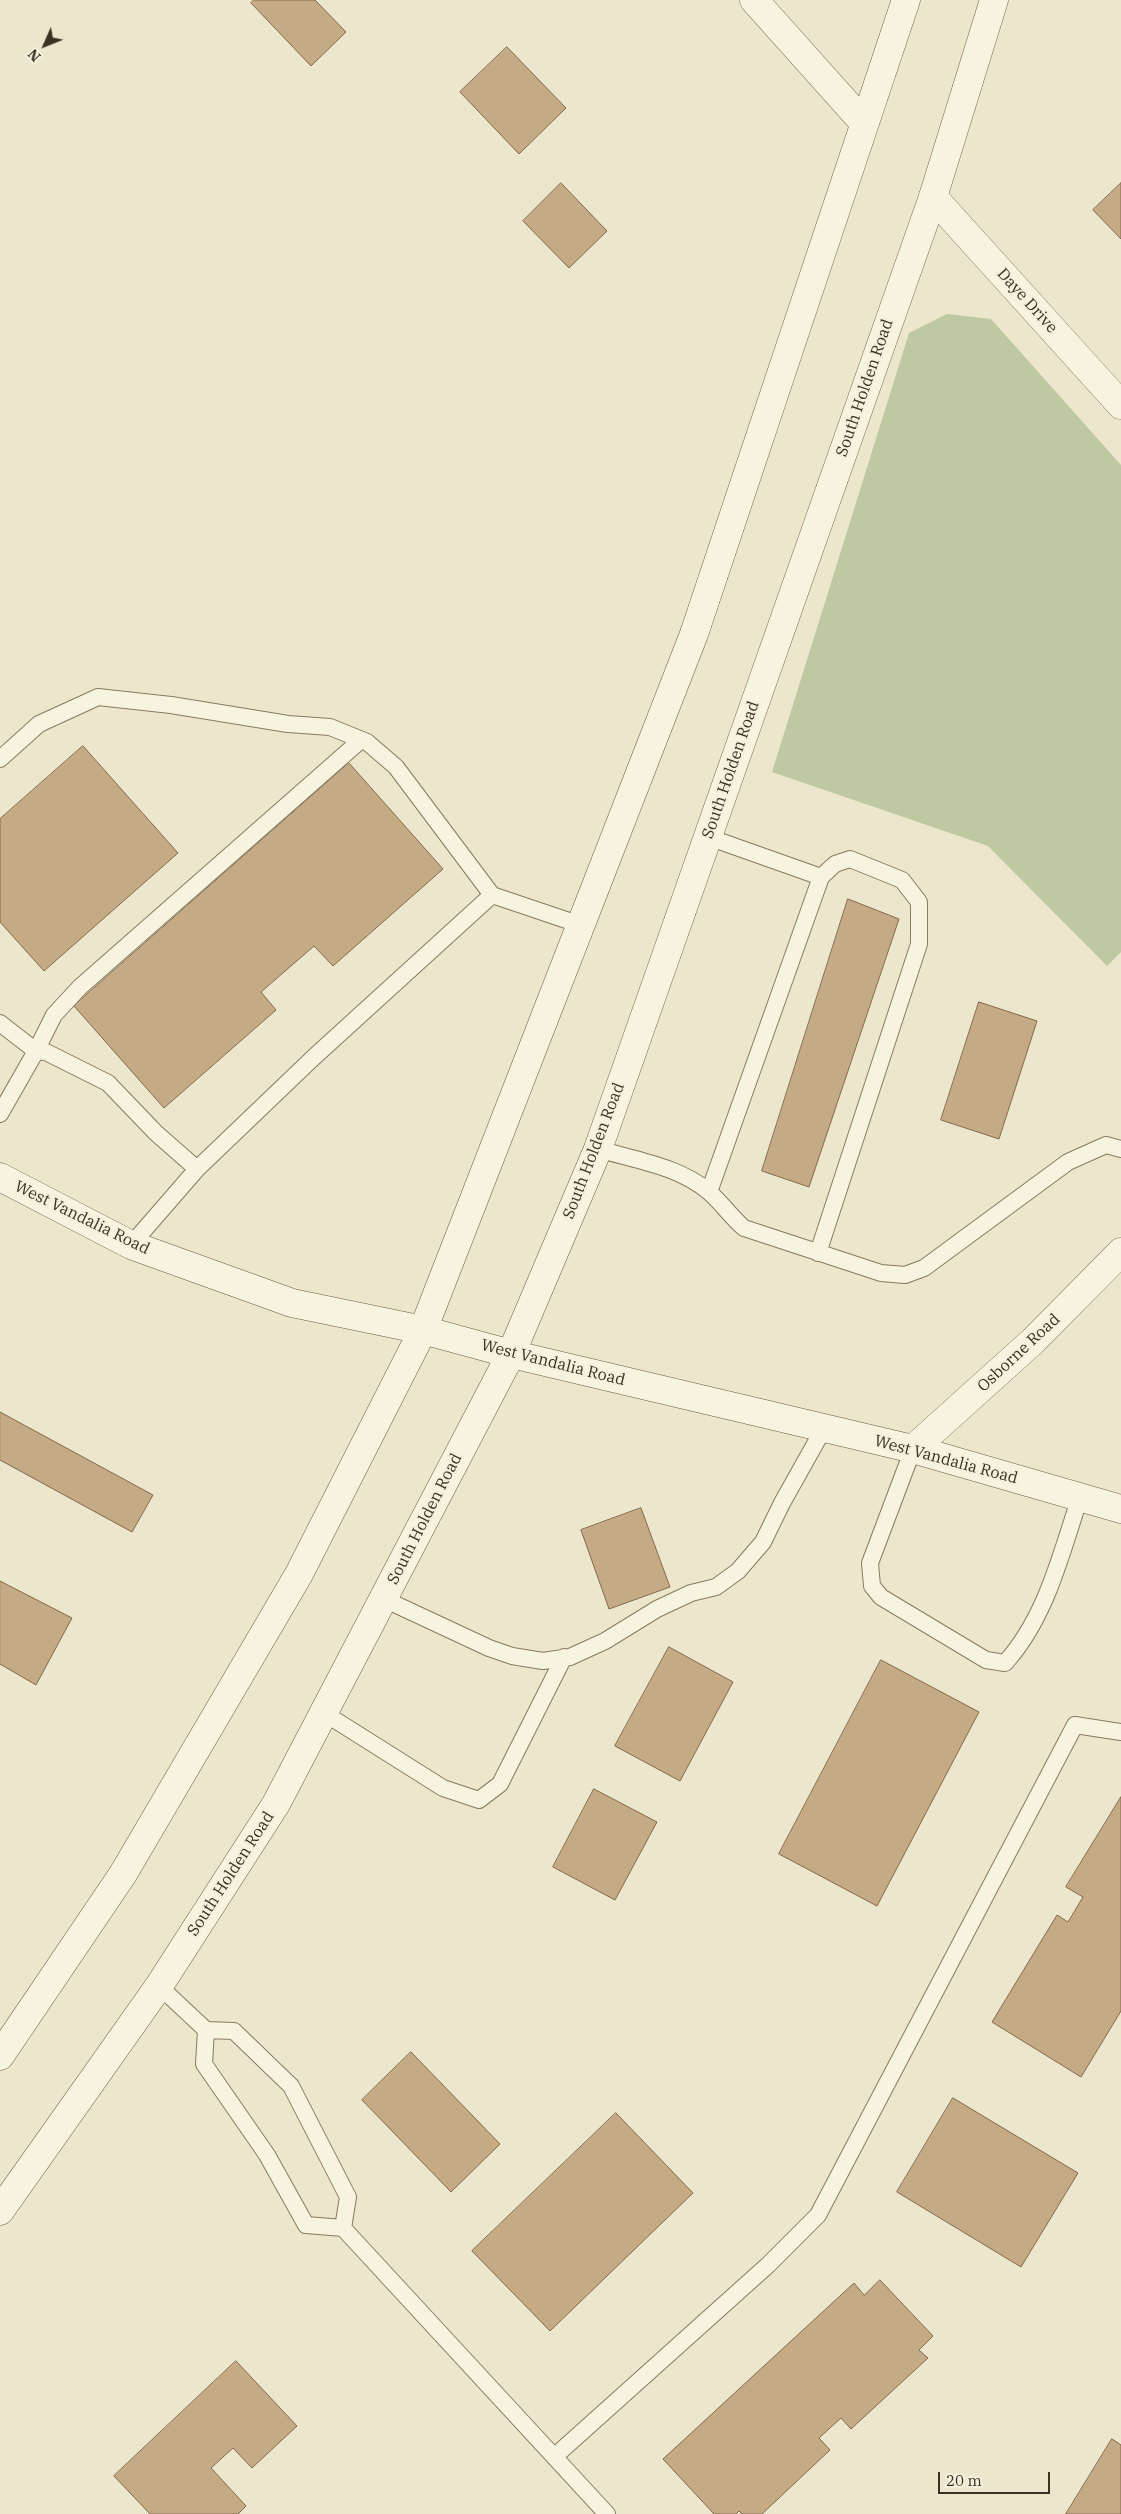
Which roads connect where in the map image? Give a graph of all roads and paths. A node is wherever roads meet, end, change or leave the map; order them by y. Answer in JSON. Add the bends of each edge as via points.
{"nodes":[{"id":1,"x":754,"y":0,"type":"edge"},
{"id":2,"x":906,"y":0,"type":"edge"},
{"id":3,"x":994,"y":0,"type":"edge"},
{"id":4,"x":864,"y":123,"type":"junction"},
{"id":5,"x":933,"y":197,"type":"junction"},
{"id":6,"x":1121,"y":405,"type":"edge"},
{"id":7,"x":361,"y":740,"type":"junction"},
{"id":8,"x":0,"y":759,"type":"edge"},
{"id":9,"x":708,"y":837,"type":"junction"},
{"id":10,"x":821,"y":877,"type":"junction"},
{"id":11,"x":492,"y":895,"type":"junction"},
{"id":12,"x":581,"y":924,"type":"junction"},
{"id":13,"x":0,"y":1023,"type":"edge"},
{"id":14,"x":36,"y":1051,"type":"junction"},
{"id":15,"x":0,"y":1114,"type":"edge"},
{"id":16,"x":1121,"y":1148,"type":"edge"},
{"id":17,"x":598,"y":1149,"type":"junction"},
{"id":18,"x":197,"y":1169,"type":"junction"},
{"id":19,"x":0,"y":1177,"type":"edge"},
{"id":20,"x":710,"y":1192,"type":"junction"},
{"id":21,"x":131,"y":1245,"type":"junction"},
{"id":22,"x":818,"y":1252,"type":"junction"},
{"id":23,"x":1121,"y":1252,"type":"edge"},
{"id":24,"x":423,"y":1330,"type":"junction"},
{"id":25,"x":511,"y":1354,"type":"junction"},
{"id":26,"x":824,"y":1428,"type":"junction"},
{"id":27,"x":913,"y":1450,"type":"junction"},
{"id":28,"x":1080,"y":1498,"type":"junction"},
{"id":29,"x":1121,"y":1509,"type":"edge"},
{"id":30,"x":384,"y":1599,"type":"junction"},
{"id":31,"x":564,"y":1657,"type":"junction"},
{"id":32,"x":324,"y":1713,"type":"junction"},
{"id":33,"x":1121,"y":1732,"type":"edge"},
{"id":34,"x":159,"y":1986,"type":"junction"},
{"id":35,"x":206,"y":2030,"type":"junction"},
{"id":36,"x":0,"y":2056,"type":"edge"},
{"id":37,"x":0,"y":2211,"type":"edge"},
{"id":38,"x":343,"y":2228,"type":"junction"},
{"id":39,"x":554,"y":2457,"type":"junction"},
{"id":40,"x":607,"y":2514,"type":"edge"}],
"edges":[{"from":1,"to":4,"type":"main road"},
{"from":2,"to":4,"type":"main road"},
{"from":3,"to":5,"type":"main road","name":"South Holden Road"},
{"from":4,"to":12,"type":"main road","via":[[694,634]]},
{"from":5,"to":6,"type":"main road","name":"Daye Drive"},
{"from":5,"to":9,"type":"main road","name":"South Holden Road"},
{"from":7,"to":8,"type":"lane","via":[[330,727],[98,697],[39,724]]},
{"from":7,"to":11,"type":"lane","via":[[396,766]]},
{"from":7,"to":14,"type":"lane","via":[[80,987],[54,1015]]},
{"from":9,"to":10,"type":"lane"},
{"from":9,"to":17,"type":"main road","name":"South Holden Road"},
{"from":10,"to":20,"type":"lane"},
{"from":10,"to":22,"type":"lane","via":[[835,864],[850,859],[902,880],[919,902],[919,944]]},
{"from":11,"to":12,"type":"lane"},
{"from":11,"to":18,"type":"lane"},
{"from":12,"to":24,"type":"main road"},
{"from":13,"to":14,"type":"lane"},
{"from":14,"to":15,"type":"lane"},
{"from":14,"to":18,"type":"lane","via":[[46,1052],[108,1083],[156,1134]]},
{"from":16,"to":22,"type":"lane","via":[[1106,1145],[1068,1162],[924,1268],[905,1275],[881,1273]]},
{"from":17,"to":20,"type":"lane","via":[[679,1172]]},
{"from":17,"to":25,"type":"main road","name":"South Holden Road"},
{"from":18,"to":21,"type":"lane"},
{"from":19,"to":21,"type":"main road","name":"West Vandalia Road"},
{"from":20,"to":22,"type":"lane","via":[[744,1228]]},
{"from":21,"to":24,"type":"main road","name":"West Vandalia Road","via":[[292,1303]]},
{"from":23,"to":27,"type":"main road","name":"Osborne Road","via":[[1034,1341]]},
{"from":24,"to":25,"type":"main road","name":"West Vandalia Road"},
{"from":24,"to":36,"type":"main road","via":[[298,1574],[123,1874]]},
{"from":25,"to":26,"type":"main road","name":"West Vandalia Road"},
{"from":25,"to":30,"type":"main road","name":"South Holden Road"},
{"from":26,"to":27,"type":"main road","name":"West Vandalia Road"},
{"from":26,"to":31,"type":"lane","via":[[763,1542],[738,1571],[716,1587],[690,1593],[642,1617],[605,1641]]},
{"from":27,"to":28,"type":"main road","name":"West Vandalia Road"},
{"from":27,"to":28,"type":"lane","via":[[870,1563],[872,1586],[881,1597],[986,1660],[1005,1663],[1020,1646],[1049,1589]]},
{"from":28,"to":29,"type":"main road","name":"West Vandalia Road"},
{"from":30,"to":31,"type":"lane","via":[[512,1656],[543,1661]]},
{"from":30,"to":32,"type":"main road","name":"South Holden Road"},
{"from":31,"to":32,"type":"lane","via":[[500,1784],[479,1800],[443,1788]]},
{"from":32,"to":34,"type":"main road","name":"South Holden Road","via":[[276,1804]]},
{"from":33,"to":39,"type":"lane","via":[[1075,1725],[818,2215],[768,2265]]},
{"from":34,"to":35,"type":"lane"},
{"from":34,"to":37,"type":"main road","name":"South Holden Road"},
{"from":35,"to":38,"type":"lane","via":[[204,2064],[267,2155],[306,2225]]},
{"from":35,"to":38,"type":"lane","via":[[234,2031],[291,2086],[348,2197]]},
{"from":38,"to":39,"type":"lane"},
{"from":39,"to":40,"type":"lane"}]}
